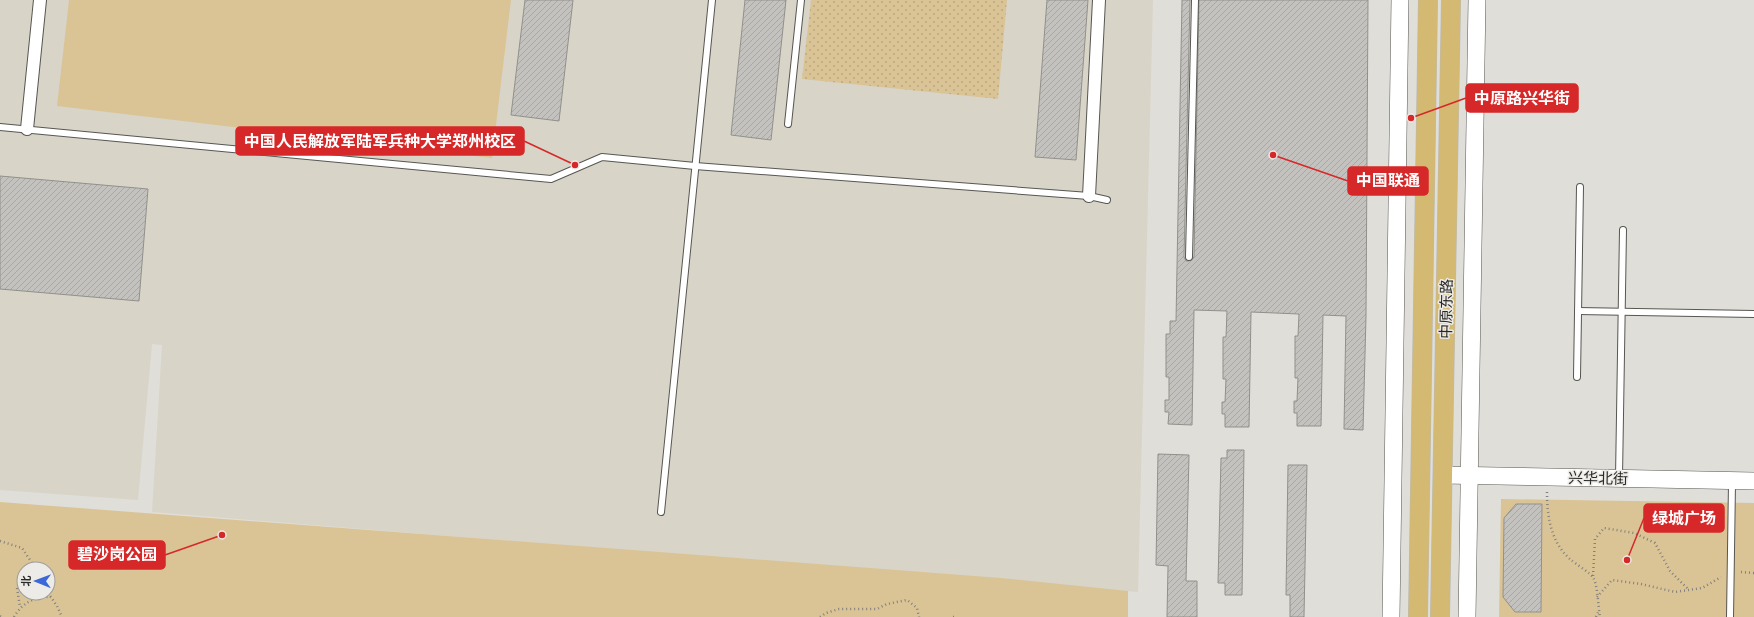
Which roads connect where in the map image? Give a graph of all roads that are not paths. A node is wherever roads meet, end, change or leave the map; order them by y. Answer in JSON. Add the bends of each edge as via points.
{"nodes":[{"id":1,"x":40,"y":0,"type":"edge"},
{"id":2,"x":712,"y":0,"type":"edge"},
{"id":3,"x":800,"y":0,"type":"edge"},
{"id":4,"x":1099,"y":0,"type":"edge"},
{"id":5,"x":1195,"y":0,"type":"edge"},
{"id":6,"x":1400,"y":0,"type":"edge"},
{"id":7,"x":1428,"y":0,"type":"edge"},
{"id":8,"x":1451,"y":0,"type":"edge"},
{"id":9,"x":1478,"y":0,"type":"edge"},
{"id":10,"x":788,"y":124,"type":"dead end"},
{"id":11,"x":0,"y":127,"type":"edge"},
{"id":12,"x":27,"y":129,"type":"junction"},
{"id":13,"x":695,"y":166,"type":"junction"},
{"id":14,"x":1580,"y":187,"type":"dead end"},
{"id":15,"x":1090,"y":196,"type":"junction"},
{"id":16,"x":1107,"y":200,"type":"dead end"},
{"id":17,"x":1623,"y":230,"type":"dead end"},
{"id":18,"x":1189,"y":257,"type":"dead end"},
{"id":19,"x":1578,"y":311,"type":"junction"},
{"id":20,"x":1622,"y":312,"type":"junction"},
{"id":21,"x":1754,"y":314,"type":"edge"},
{"id":22,"x":1577,"y":377,"type":"dead end"},
{"id":23,"x":1443,"y":475,"type":"junction"},
{"id":24,"x":1469,"y":476,"type":"junction"},
{"id":25,"x":1619,"y":478,"type":"junction"},
{"id":26,"x":1732,"y":480,"type":"junction"},
{"id":27,"x":1754,"y":480,"type":"edge"},
{"id":28,"x":661,"y":512,"type":"dead end"},
{"id":29,"x":1391,"y":617,"type":"edge"},
{"id":30,"x":1418,"y":617,"type":"edge"},
{"id":31,"x":1440,"y":617,"type":"edge"},
{"id":32,"x":1467,"y":617,"type":"edge"},
{"id":33,"x":1730,"y":617,"type":"edge"}],
"edges":[{"from":1,"to":12,"type":"street"},
{"from":2,"to":13,"type":"lane"},
{"from":3,"to":10,"type":"lane"},
{"from":4,"to":15,"type":"street"},
{"from":5,"to":18,"type":"lane"},
{"from":6,"to":29,"type":"street"},
{"from":7,"to":30,"type":"main road","name":"中原东路"},
{"from":8,"to":23,"type":"main road","name":"中原东路"},
{"from":9,"to":24,"type":"street"},
{"from":11,"to":12,"type":"lane"},
{"from":12,"to":13,"type":"lane","via":[[551,179],[602,157]]},
{"from":13,"to":15,"type":"lane"},
{"from":13,"to":28,"type":"lane"},
{"from":14,"to":19,"type":"lane"},
{"from":15,"to":16,"type":"lane"},
{"from":17,"to":20,"type":"lane"},
{"from":19,"to":20,"type":"lane"},
{"from":19,"to":22,"type":"lane"},
{"from":20,"to":21,"type":"lane"},
{"from":20,"to":25,"type":"lane"},
{"from":23,"to":24,"type":"street","name":"兴华北街"},
{"from":23,"to":31,"type":"main road","name":"中原东路"},
{"from":24,"to":25,"type":"street","name":"兴华北街"},
{"from":24,"to":32,"type":"street"},
{"from":25,"to":26,"type":"street","name":"兴华北街"},
{"from":26,"to":27,"type":"street","name":"兴华北街"},
{"from":26,"to":33,"type":"lane"}]}
